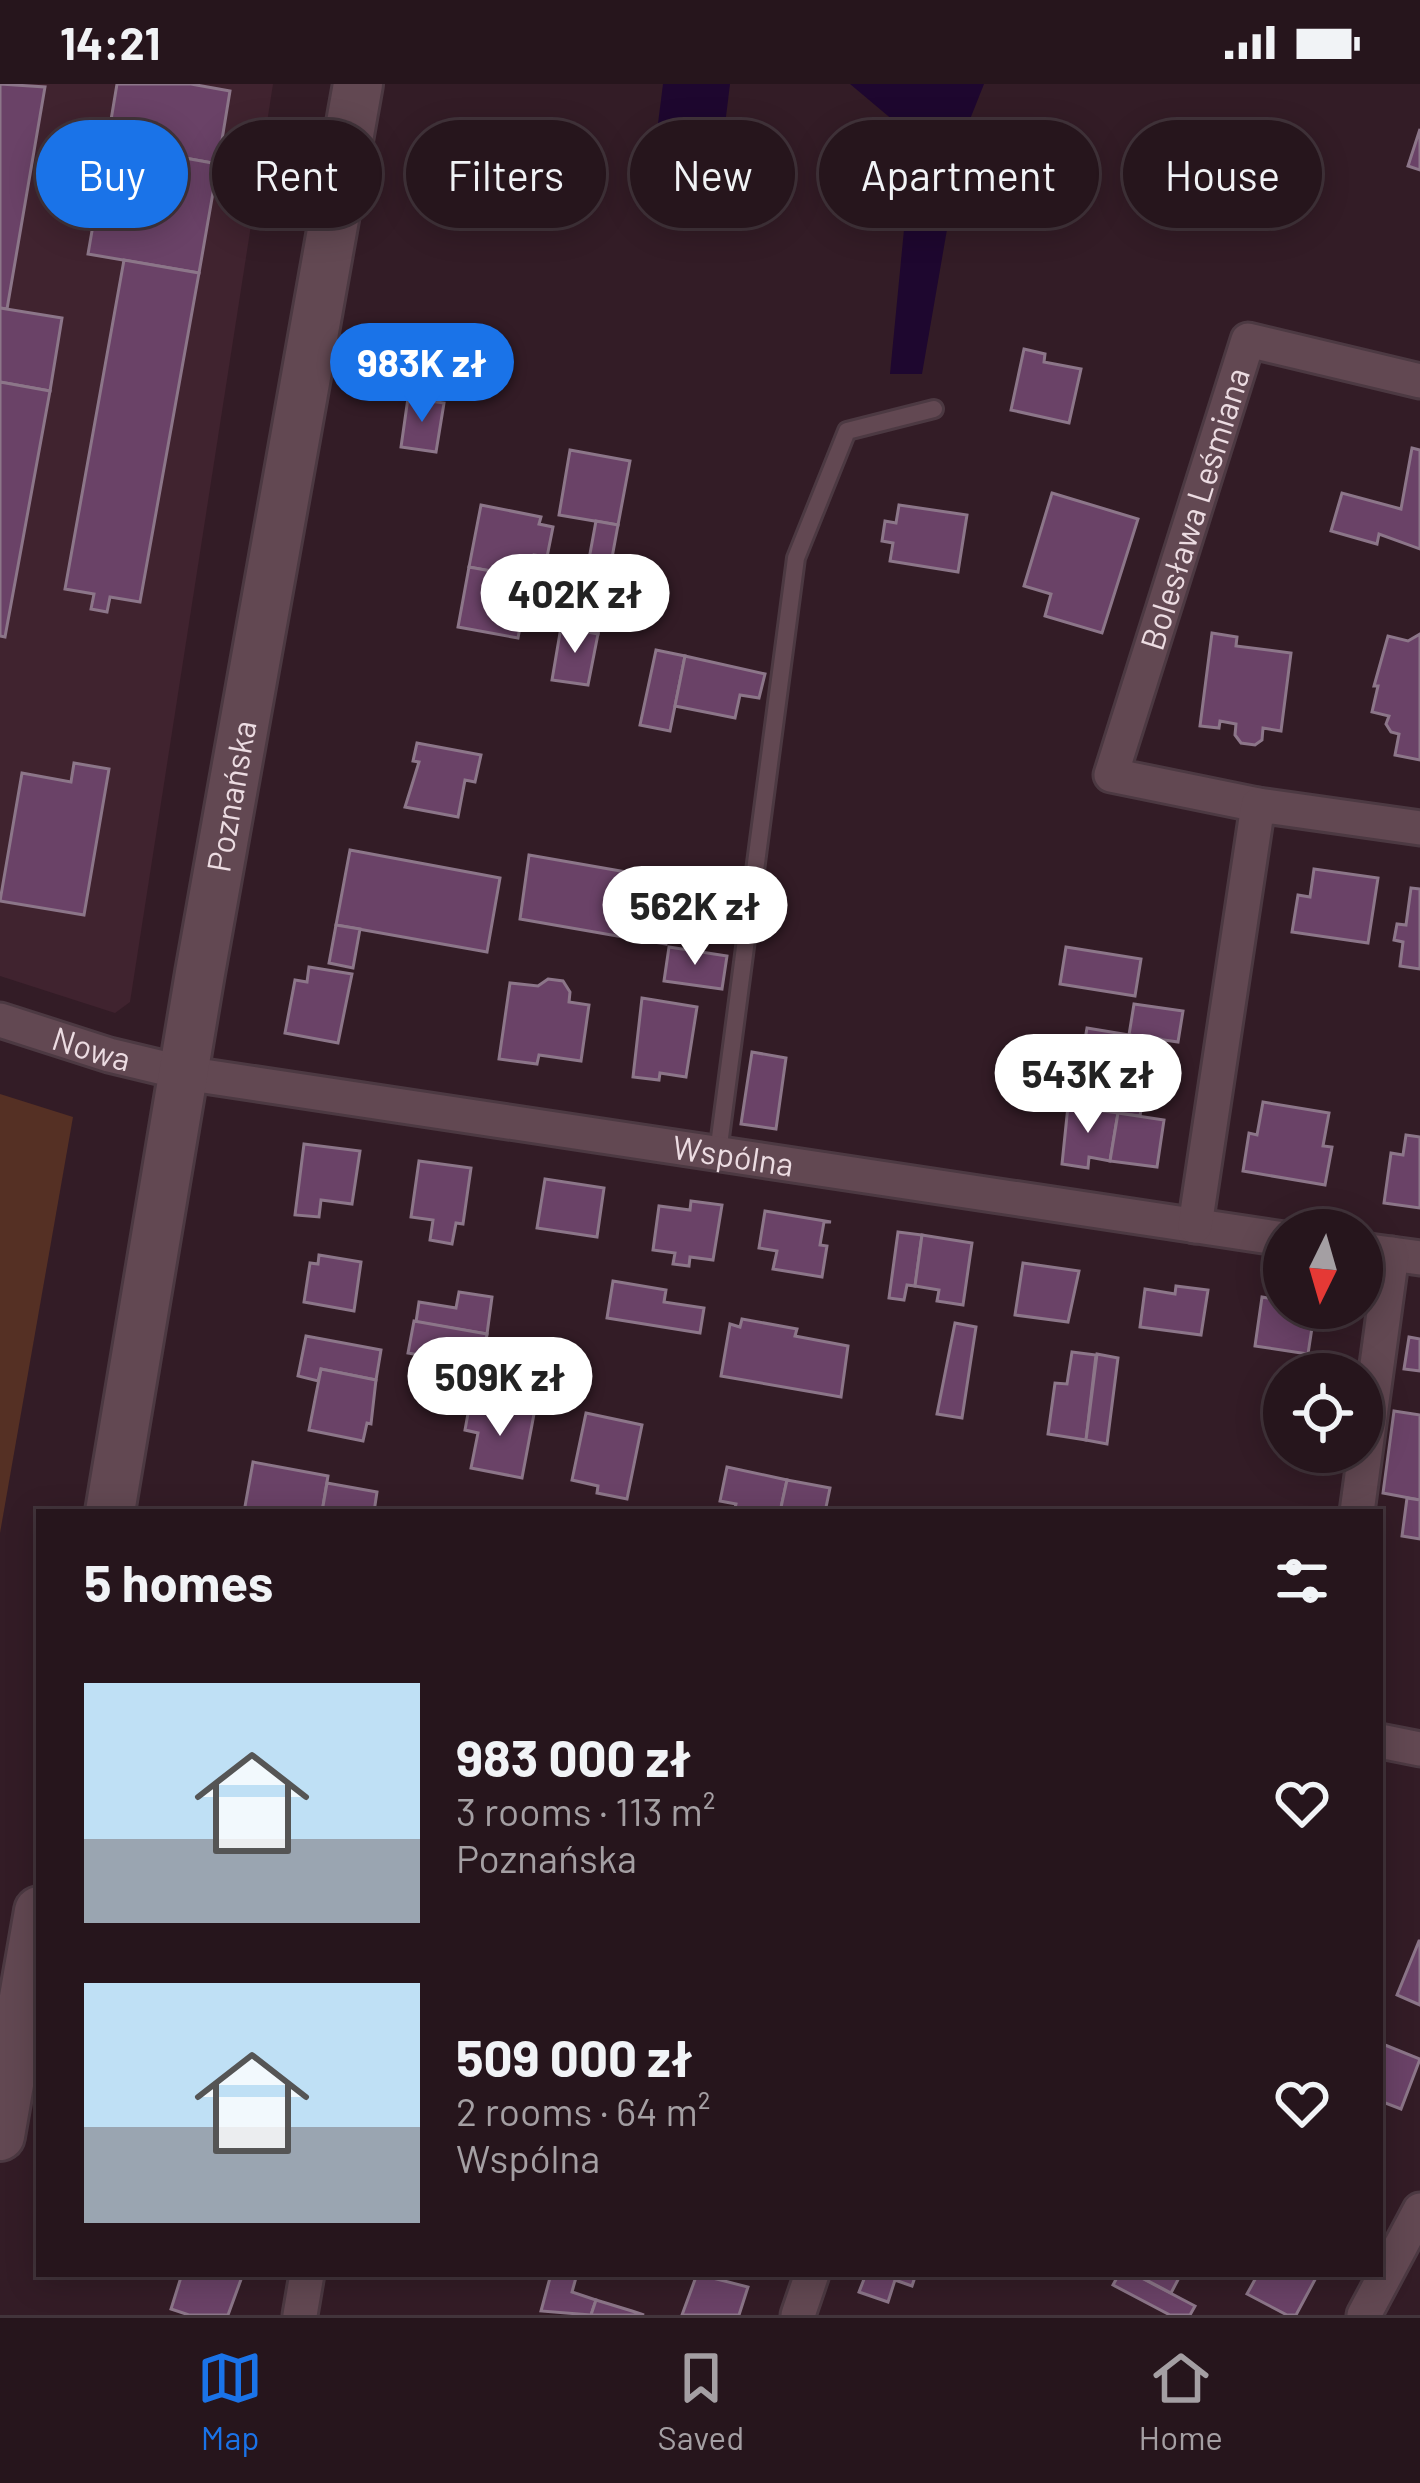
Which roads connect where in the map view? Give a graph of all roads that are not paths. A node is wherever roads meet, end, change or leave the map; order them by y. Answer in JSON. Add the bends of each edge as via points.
{"nodes":[{"id":1,"x":358,"y":84,"type":"edge"},
{"id":2,"x":1420,"y":381,"type":"edge"},
{"id":3,"x":934,"y":409,"type":"dead end"},
{"id":4,"x":1258,"y":805,"type":"junction"},
{"id":5,"x":1420,"y":828,"type":"edge"},
{"id":6,"x":0,"y":1020,"type":"edge"},
{"id":7,"x":184,"y":1072,"type":"junction"},
{"id":8,"x":718,"y":1153,"type":"junction"},
{"id":9,"x":1196,"y":1226,"type":"junction"},
{"id":10,"x":1263,"y":1236,"type":"edge"},
{"id":11,"x":1391,"y":1254,"type":"edge"},
{"id":12,"x":111,"y":1509,"type":"edge"},
{"id":13,"x":1357,"y":1509,"type":"edge"},
{"id":14,"x":1383,"y":1742,"type":"edge"},
{"id":15,"x":1420,"y":1749,"type":"edge"},
{"id":16,"x":36,"y":1929,"type":"edge"},
{"id":17,"x":0,"y":2136,"type":"edge"},
{"id":18,"x":1420,"y":2210,"type":"edge"},
{"id":19,"x":306,"y":2277,"type":"edge"},
{"id":20,"x":811,"y":2277,"type":"edge"},
{"id":21,"x":300,"y":2315,"type":"edge"},
{"id":22,"x":798,"y":2315,"type":"edge"},
{"id":23,"x":1364,"y":2315,"type":"edge"}],
"edges":[{"from":1,"to":7,"type":"main road","name":"Poznańska"},
{"from":2,"to":4,"type":"street","name":"Bolesława Leśmiana","via":[[1248,340],[1111,776]]},
{"from":3,"to":8,"type":"lane","via":[[848,431],[796,558]]},
{"from":4,"to":5,"type":"street"},
{"from":4,"to":9,"type":"street"},
{"from":6,"to":7,"type":"street","name":"Nowa"},
{"from":7,"to":8,"type":"street","name":"Wspólna"},
{"from":7,"to":12,"type":"main road","name":"Poznańska"},
{"from":8,"to":9,"type":"street","name":"Wspólna"},
{"from":9,"to":10,"type":"street","name":"Wspólna"},
{"from":11,"to":13,"type":"street"},
{"from":14,"to":15,"type":"street"},
{"from":16,"to":17,"type":"main road"},
{"from":18,"to":23,"type":"street"},
{"from":19,"to":21,"type":"street"},
{"from":20,"to":22,"type":"street"}]}
